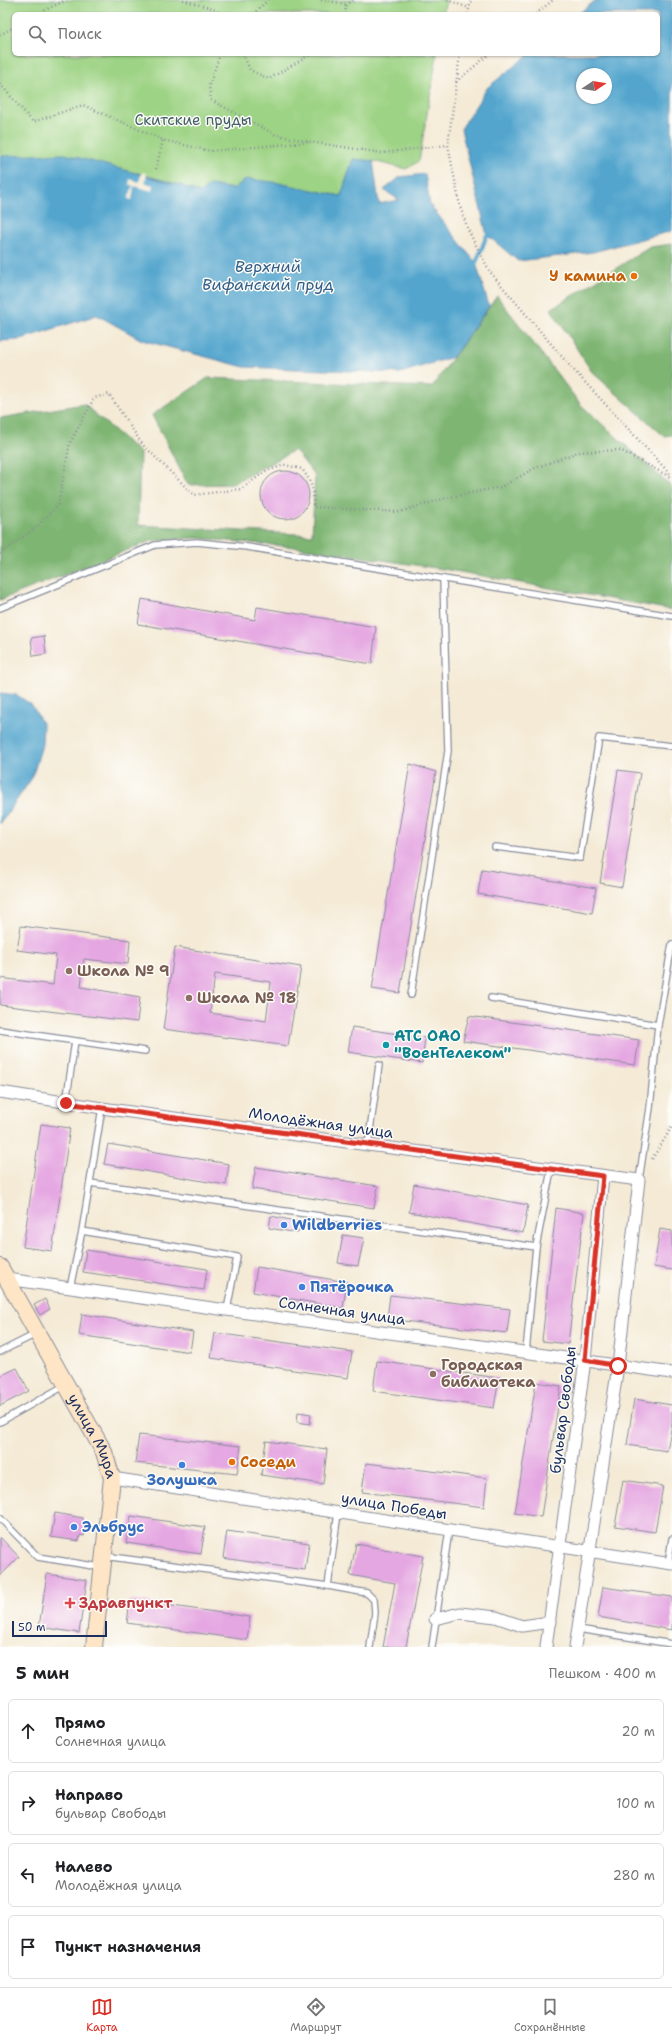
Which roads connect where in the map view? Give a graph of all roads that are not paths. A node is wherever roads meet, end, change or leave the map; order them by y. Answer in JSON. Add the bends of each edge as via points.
{"nodes":[{"id":1,"x":443,"y":579,"type":"junction"},
{"id":2,"x":0,"y":608,"type":"edge"},
{"id":3,"x":672,"y":616,"type":"edge"},
{"id":4,"x":672,"y":746,"type":"edge"},
{"id":5,"x":495,"y":847,"type":"dead end"},
{"id":6,"x":672,"y":944,"type":"edge"},
{"id":7,"x":669,"y":977,"type":"edge"},
{"id":8,"x":411,"y":995,"type":"dead end"},
{"id":9,"x":491,"y":998,"type":"dead end"},
{"id":10,"x":658,"y":1025,"type":"junction"},
{"id":11,"x":0,"y":1030,"type":"edge"},
{"id":12,"x":74,"y":1041,"type":"junction"},
{"id":13,"x":145,"y":1052,"type":"dead end"},
{"id":14,"x":379,"y":1065,"type":"dead end"},
{"id":15,"x":0,"y":1092,"type":"edge"},
{"id":16,"x":66,"y":1103,"type":"junction"},
{"id":17,"x":102,"y":1108,"type":"junction"},
{"id":18,"x":368,"y":1145,"type":"junction"},
{"id":19,"x":551,"y":1170,"type":"junction"},
{"id":20,"x":603,"y":1176,"type":"junction"},
{"id":21,"x":639,"y":1180,"type":"junction"},
{"id":22,"x":90,"y":1183,"type":"junction"},
{"id":23,"x":82,"y":1231,"type":"junction"},
{"id":24,"x":536,"y":1247,"type":"junction"},
{"id":25,"x":4,"y":1273,"type":"edge"},
{"id":26,"x":70,"y":1288,"type":"junction"},
{"id":27,"x":227,"y":1310,"type":"junction"},
{"id":28,"x":38,"y":1334,"type":"junction"},
{"id":29,"x":0,"y":1352,"type":"edge"},
{"id":30,"x":526,"y":1352,"type":"junction"},
{"id":31,"x":585,"y":1360,"type":"junction"},
{"id":32,"x":618,"y":1366,"type":"junction"},
{"id":33,"x":672,"y":1373,"type":"edge"},
{"id":34,"x":66,"y":1385,"type":"junction"},
{"id":35,"x":0,"y":1422,"type":"edge"},
{"id":36,"x":112,"y":1478,"type":"junction"},
{"id":37,"x":338,"y":1513,"type":"junction"},
{"id":38,"x":0,"y":1518,"type":"edge"},
{"id":39,"x":449,"y":1530,"type":"junction"},
{"id":40,"x":672,"y":1539,"type":"edge"},
{"id":41,"x":560,"y":1548,"type":"junction"},
{"id":42,"x":590,"y":1552,"type":"junction"},
{"id":43,"x":103,"y":1561,"type":"junction"},
{"id":44,"x":670,"y":1564,"type":"edge"},
{"id":45,"x":328,"y":1586,"type":"junction"},
{"id":46,"x":435,"y":1619,"type":"junction"},
{"id":47,"x":550,"y":1622,"type":"junction"},
{"id":48,"x":577,"y":1629,"type":"junction"},
{"id":49,"x":672,"y":1644,"type":"edge"},
{"id":50,"x":96,"y":1646,"type":"edge"},
{"id":51,"x":370,"y":1647,"type":"edge"},
{"id":52,"x":432,"y":1647,"type":"edge"},
{"id":53,"x":546,"y":1647,"type":"edge"},
{"id":54,"x":575,"y":1647,"type":"edge"}],
"edges":[{"from":1,"to":2,"type":"lane","via":[[247,547],[197,542],[155,546]]},
{"from":1,"to":3,"type":"lane"},
{"from":1,"to":8,"type":"lane","via":[[448,751]]},
{"from":4,"to":5,"type":"lane","via":[[599,738],[580,858]]},
{"from":6,"to":7,"type":"lane"},
{"from":7,"to":10,"type":"lane"},
{"from":9,"to":10,"type":"lane"},
{"from":10,"to":21,"type":"lane","via":[[650,1108]]},
{"from":11,"to":12,"type":"lane"},
{"from":12,"to":13,"type":"lane"},
{"from":12,"to":16,"type":"lane"},
{"from":14,"to":18,"type":"lane"},
{"from":15,"to":16,"type":"street","name":"Молодёжная улица"},
{"from":16,"to":17,"type":"street","name":"Молодёжная улица"},
{"from":17,"to":18,"type":"street","name":"Молодёжная улица"},
{"from":17,"to":22,"type":"lane"},
{"from":18,"to":19,"type":"street","name":"Молодёжная улица"},
{"from":19,"to":20,"type":"street","name":"Молодёжная улица"},
{"from":19,"to":24,"type":"lane"},
{"from":20,"to":21,"type":"street","name":"Молодёжная улица"},
{"from":20,"to":31,"type":"street","name":"бульвар Свободы"},
{"from":21,"to":32,"type":"street"},
{"from":22,"to":23,"type":"lane"},
{"from":22,"to":24,"type":"lane"},
{"from":23,"to":26,"type":"lane"},
{"from":23,"to":27,"type":"lane","via":[[237,1257]]},
{"from":24,"to":30,"type":"lane"},
{"from":25,"to":26,"type":"street","name":"Солнечная улица"},
{"from":25,"to":28,"type":"street","name":"улица Мира"},
{"from":26,"to":27,"type":"street","name":"Солнечная улица"},
{"from":27,"to":30,"type":"street","name":"Солнечная улица"},
{"from":28,"to":29,"type":"lane"},
{"from":28,"to":34,"type":"street","name":"улица Мира"},
{"from":30,"to":31,"type":"street","name":"Солнечная улица"},
{"from":31,"to":32,"type":"street","name":"Солнечная улица"},
{"from":31,"to":41,"type":"street","name":"бульвар Свободы"},
{"from":32,"to":33,"type":"street","name":"Солнечная улица"},
{"from":32,"to":42,"type":"street"},
{"from":34,"to":35,"type":"lane"},
{"from":34,"to":36,"type":"street","name":"улица Мира","via":[[104,1452]]},
{"from":36,"to":37,"type":"street","name":"улица Победы"},
{"from":36,"to":43,"type":"street","name":"улица Мира"},
{"from":37,"to":39,"type":"street","name":"улица Победы"},
{"from":37,"to":45,"type":"lane"},
{"from":38,"to":43,"type":"lane","via":[[38,1557]]},
{"from":39,"to":41,"type":"street","name":"улица Победы"},
{"from":39,"to":46,"type":"lane"},
{"from":40,"to":44,"type":"lane"},
{"from":41,"to":42,"type":"street","name":"улица Победы"},
{"from":41,"to":47,"type":"street","name":"бульвар Свободы"},
{"from":42,"to":44,"type":"street","name":"улица Победы"},
{"from":42,"to":48,"type":"street"},
{"from":43,"to":45,"type":"lane"},
{"from":43,"to":50,"type":"street","name":"улица Мира"},
{"from":45,"to":51,"type":"lane","via":[[366,1593],[374,1600],[375,1613]]},
{"from":46,"to":47,"type":"street","via":[[460,1613],[496,1617],[522,1626]]},
{"from":46,"to":52,"type":"lane"},
{"from":47,"to":53,"type":"street","name":"бульвар Свободы"},
{"from":48,"to":49,"type":"lane"},
{"from":48,"to":54,"type":"street"}]}
